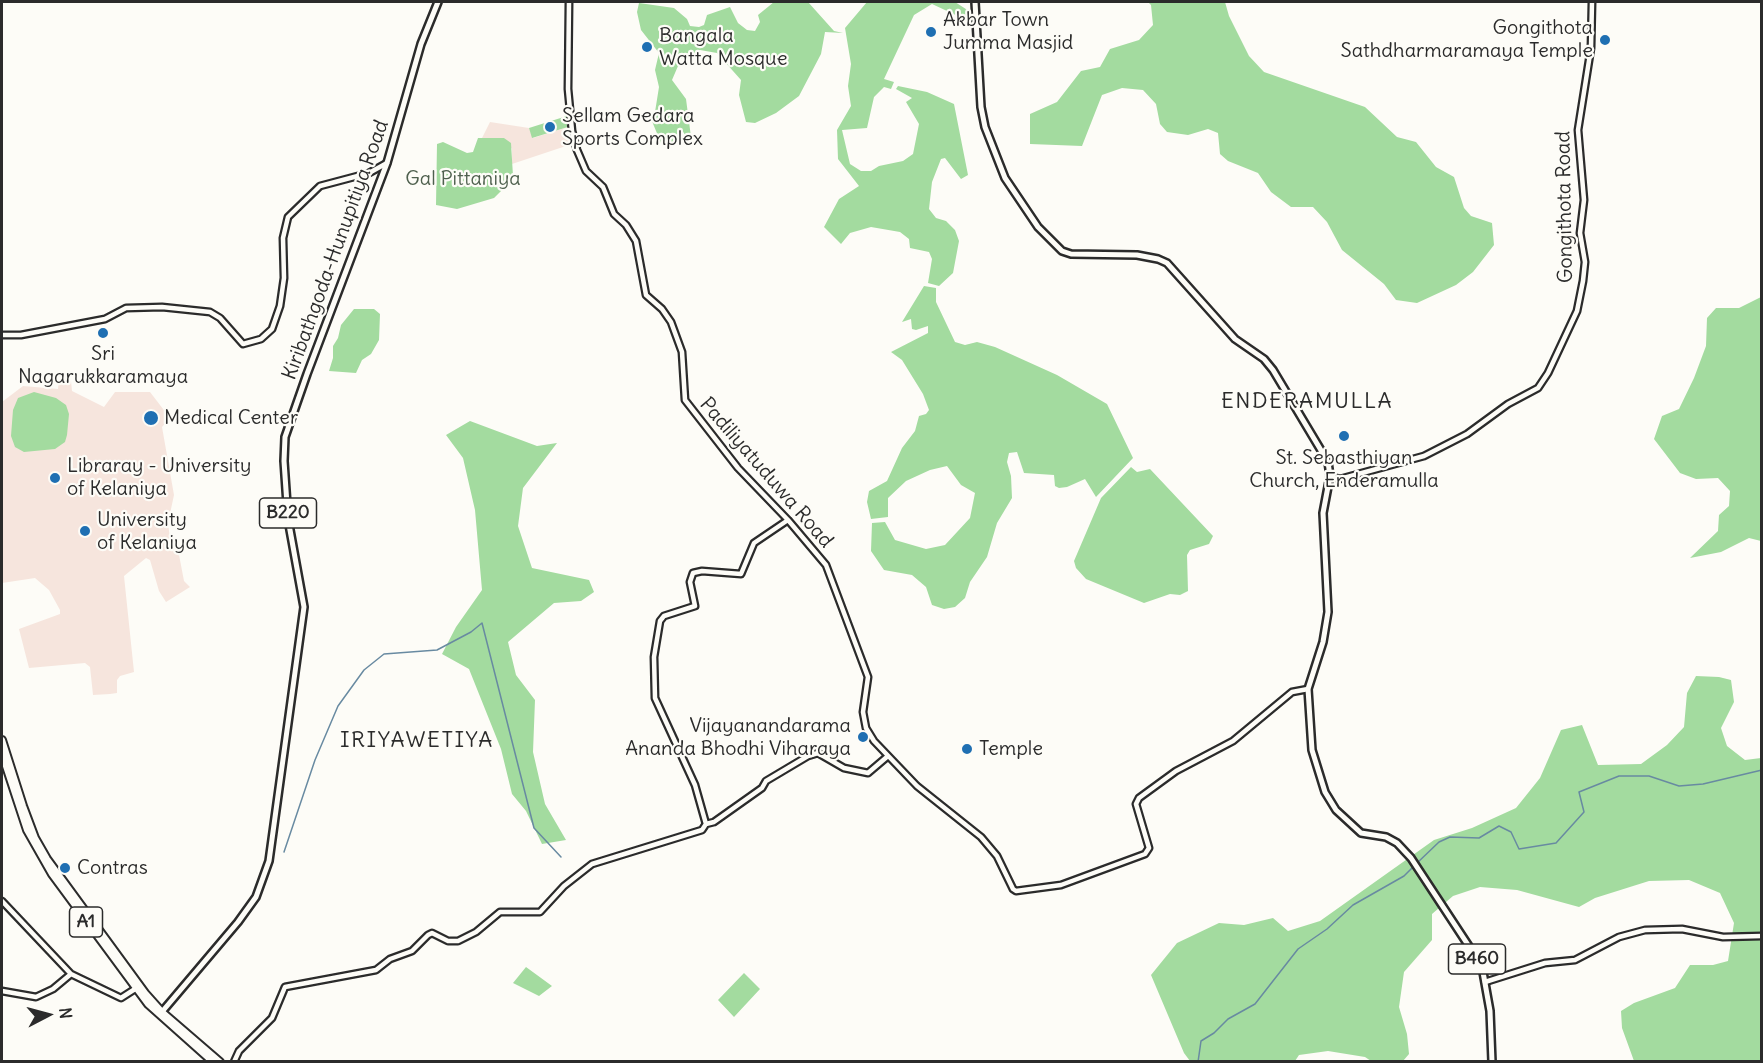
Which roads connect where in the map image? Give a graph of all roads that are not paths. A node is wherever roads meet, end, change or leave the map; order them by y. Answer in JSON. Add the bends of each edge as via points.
{"nodes":[{"id":1,"x":438,"y":2,"type":"edge"},
{"id":2,"x":569,"y":2,"type":"edge"},
{"id":3,"x":975,"y":2,"type":"edge"},
{"id":4,"x":1592,"y":2,"type":"edge"},
{"id":5,"x":387,"y":163,"type":"junction"},
{"id":6,"x":2,"y":335,"type":"edge"},
{"id":7,"x":1330,"y":476,"type":"junction"},
{"id":8,"x":788,"y":520,"type":"junction"},
{"id":9,"x":1308,"y":689,"type":"junction"},
{"id":10,"x":2,"y":740,"type":"edge"},
{"id":11,"x":2,"y":754,"type":"edge"},
{"id":12,"x":888,"y":756,"type":"junction"},
{"id":13,"x":706,"y":824,"type":"junction"},
{"id":14,"x":2,"y":901,"type":"edge"},
{"id":15,"x":1761,"y":936,"type":"edge"},
{"id":16,"x":71,"y":974,"type":"junction"},
{"id":17,"x":1485,"y":982,"type":"junction"},
{"id":18,"x":135,"y":988,"type":"junction"},
{"id":19,"x":2,"y":991,"type":"edge"},
{"id":20,"x":160,"y":1014,"type":"junction"},
{"id":21,"x":213,"y":1062,"type":"edge"},
{"id":22,"x":220,"y":1062,"type":"edge"},
{"id":23,"x":234,"y":1062,"type":"edge"},
{"id":24,"x":1492,"y":1062,"type":"edge"}],
"edges":[{"from":1,"to":5,"type":"main road","name":"Kiribathgoda-Hunupitiya Road","number":"B220","via":[[421,44]]},
{"from":2,"to":8,"type":"street","name":"Padiliyatuduwa Road","via":[[568,89],[572,131],[581,163],[603,186],[614,214],[636,241],[644,291],[667,314],[678,338],[687,405],[738,468]]},
{"from":3,"to":7,"type":"main road","via":[[985,127],[1005,178],[1030,217],[1062,251],[1137,255],[1167,263],[1235,339],[1273,370],[1328,462]]},
{"from":4,"to":7,"type":"street","name":"Gongithota Road","via":[[1591,48],[1578,130],[1584,200],[1580,233],[1585,262],[1583,282],[1577,311],[1548,373],[1538,388],[1467,434],[1424,456],[1341,479]]},
{"from":5,"to":6,"type":"street","via":[[369,173],[320,186],[288,217],[283,238],[283,291],[272,329],[261,339],[243,344],[210,312],[162,307],[126,308],[105,319]]},
{"from":5,"to":20,"type":"main road","name":"Kiribathgoda-Hunupitiya Road","number":"B220","via":[[285,437],[288,519],[304,607],[269,861],[256,897]]},
{"from":7,"to":9,"type":"main road","number":"B460","via":[[1323,513],[1328,612]]},
{"from":8,"to":12,"type":"street","name":"Padiliyatuduwa Road","via":[[819,555],[831,577],[868,677],[863,705],[866,728]]},
{"from":8,"to":13,"type":"street","via":[[754,543],[741,574],[693,573],[690,582],[695,606],[664,616],[660,621],[654,657],[656,698],[695,785]]},
{"from":9,"to":12,"type":"street","name":"Padiliyatuduwa Road","via":[[1292,692],[1233,741],[1176,771],[1139,798],[1136,804],[1149,848],[1145,854],[1061,885],[1016,891],[997,856],[981,837],[928,796]]},
{"from":9,"to":17,"type":"main road","number":"B460","via":[[1312,750],[1325,792],[1336,810],[1361,833],[1394,841],[1411,858],[1476,957]]},
{"from":10,"to":20,"type":"highway","number":"A1","via":[[27,817],[47,859]]},
{"from":11,"to":18,"type":"highway","number":"A1","via":[[31,839]]},
{"from":12,"to":13,"type":"street","via":[[868,773],[844,768],[818,753],[808,756]]},
{"from":13,"to":23,"type":"street","via":[[690,835],[592,864],[540,912],[500,912],[458,941],[432,933],[412,951],[390,959],[376,970],[285,987],[278,1010],[239,1051]]},
{"from":14,"to":16,"type":"street"},
{"from":15,"to":17,"type":"street","via":[[1645,930],[1575,960],[1545,963]]},
{"from":16,"to":18,"type":"street","via":[[121,998]]},
{"from":16,"to":19,"type":"street","via":[[36,998]]},
{"from":17,"to":24,"type":"main road","number":"B460"},
{"from":18,"to":20,"type":"highway","number":"A1"},
{"from":20,"to":21,"type":"highway","number":"A1"},
{"from":20,"to":22,"type":"highway","number":"A1"}]}
